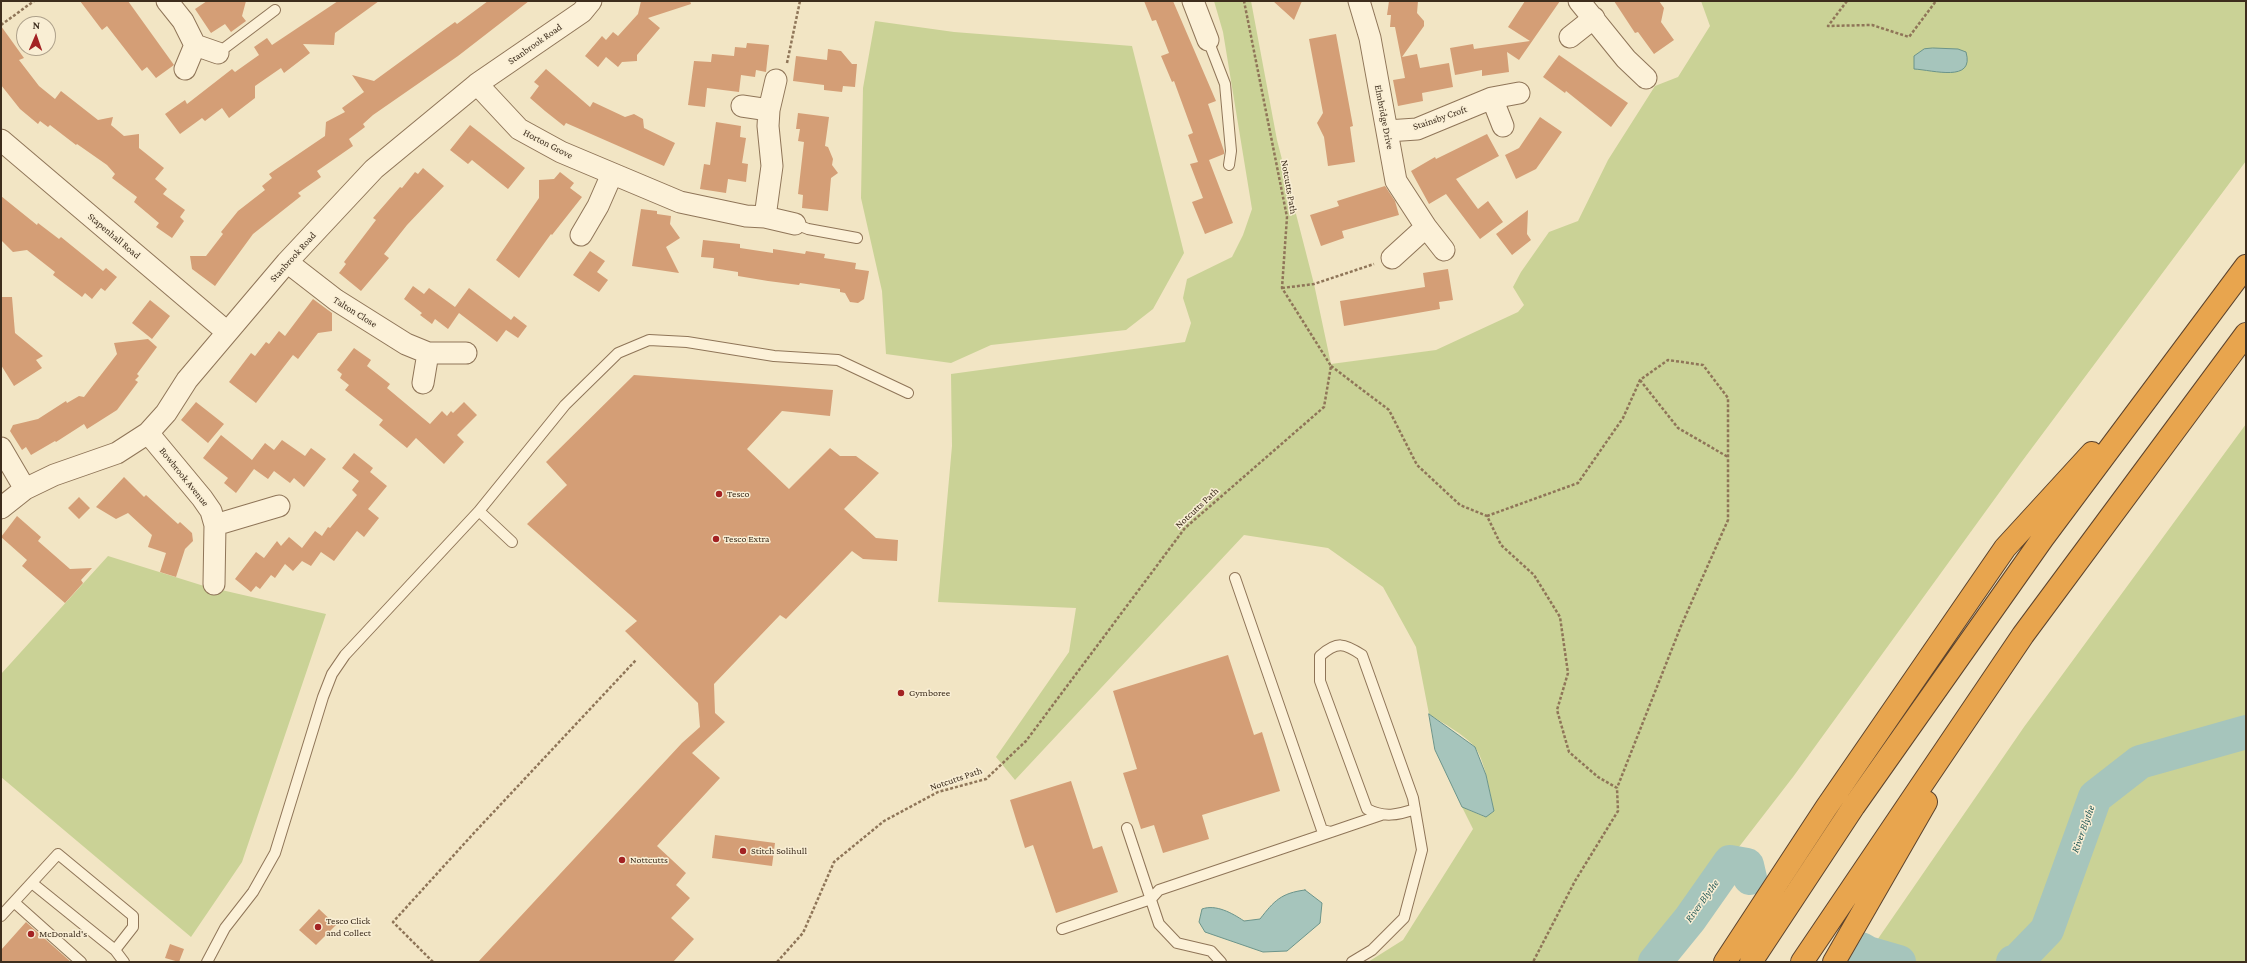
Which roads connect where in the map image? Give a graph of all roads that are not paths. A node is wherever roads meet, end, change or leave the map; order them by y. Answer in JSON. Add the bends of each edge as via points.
{"nodes":[{"id":1,"x":166,"y":1,"type":"edge"},
{"id":2,"x":591,"y":1,"type":"edge"},
{"id":3,"x":1193,"y":1,"type":"edge"},
{"id":4,"x":1359,"y":1,"type":"edge"},
{"id":5,"x":1579,"y":1,"type":"edge"},
{"id":6,"x":275,"y":10,"type":"dead end"},
{"id":7,"x":1594,"y":18,"type":"junction"},
{"id":8,"x":1570,"y":38,"type":"dead end"},
{"id":9,"x":1208,"y":40,"type":"joint"},
{"id":10,"x":195,"y":45,"type":"junction"},
{"id":11,"x":218,"y":53,"type":"joint"},
{"id":12,"x":185,"y":69,"type":"dead end"},
{"id":13,"x":1646,"y":78,"type":"dead end"},
{"id":14,"x":776,"y":80,"type":"road end"},
{"id":15,"x":477,"y":84,"type":"junction"},
{"id":16,"x":1519,"y":93,"type":"dead end"},
{"id":17,"x":1492,"y":98,"type":"junction"},
{"id":18,"x":742,"y":106,"type":"dead end"},
{"id":19,"x":769,"y":110,"type":"junction"},
{"id":20,"x":1503,"y":126,"type":"dead end"},
{"id":21,"x":1387,"y":131,"type":"junction"},
{"id":22,"x":1,"y":140,"type":"edge"},
{"id":23,"x":1230,"y":164,"type":"dead end"},
{"id":24,"x":612,"y":174,"type":"junction"},
{"id":25,"x":765,"y":217,"type":"junction"},
{"id":26,"x":795,"y":224,"type":"joint"},
{"id":27,"x":1426,"y":227,"type":"junction"},
{"id":28,"x":581,"y":235,"type":"dead end"},
{"id":29,"x":857,"y":238,"type":"dead end"},
{"id":30,"x":1444,"y":250,"type":"dead end"},
{"id":31,"x":1392,"y":258,"type":"road end"},
{"id":32,"x":287,"y":262,"type":"junction"},
{"id":33,"x":2246,"y":266,"type":"edge"},
{"id":34,"x":227,"y":332,"type":"junction"},
{"id":35,"x":2246,"y":334,"type":"edge"},
{"id":36,"x":428,"y":353,"type":"junction"},
{"id":37,"x":466,"y":353,"type":"dead end"},
{"id":38,"x":2176,"y":360,"type":"junction"},
{"id":39,"x":423,"y":383,"type":"dead end"},
{"id":40,"x":908,"y":393,"type":"dead end"},
{"id":41,"x":148,"y":432,"type":"junction"},
{"id":42,"x":1,"y":448,"type":"edge"},
{"id":43,"x":25,"y":489,"type":"junction"},
{"id":44,"x":279,"y":506,"type":"dead end"},
{"id":45,"x":1,"y":508,"type":"edge"},
{"id":46,"x":479,"y":511,"type":"junction"},
{"id":47,"x":215,"y":525,"type":"junction"},
{"id":48,"x":512,"y":542,"type":"dead end"},
{"id":49,"x":1235,"y":578,"type":"dead end"},
{"id":50,"x":214,"y":584,"type":"dead end"},
{"id":51,"x":2023,"y":635,"type":"junction"},
{"id":52,"x":1415,"y":809,"type":"junction"},
{"id":53,"x":1381,"y":815,"type":"junction"},
{"id":54,"x":1127,"y":828,"type":"dead end"},
{"id":55,"x":1331,"y":832,"type":"junction"},
{"id":56,"x":32,"y":883,"type":"junction"},
{"id":57,"x":1151,"y":899,"type":"junction"},
{"id":58,"x":15,"y":903,"type":"junction"},
{"id":59,"x":1,"y":916,"type":"edge"},
{"id":60,"x":1062,"y":929,"type":"dead end"},
{"id":61,"x":115,"y":950,"type":"junction"},
{"id":62,"x":81,"y":962,"type":"edge"},
{"id":63,"x":124,"y":962,"type":"edge"},
{"id":64,"x":207,"y":962,"type":"edge"},
{"id":65,"x":1221,"y":962,"type":"edge"},
{"id":66,"x":1352,"y":962,"type":"edge"},
{"id":67,"x":1725,"y":962,"type":"edge"},
{"id":68,"x":1751,"y":962,"type":"edge"},
{"id":69,"x":1802,"y":962,"type":"edge"},
{"id":70,"x":1834,"y":962,"type":"edge"}],
"edges":[{"from":1,"to":10,"type":"street","via":[[183,21]]},
{"from":2,"to":15,"type":"street","name":"Stanbrook Road","via":[[582,12]]},
{"from":3,"to":9,"type":"street"},
{"from":4,"to":21,"type":"street","name":"Elmbridge Drive","via":[[1370,38]]},
{"from":5,"to":7,"type":"street"},
{"from":6,"to":11,"type":"lane"},
{"from":7,"to":8,"type":"street"},
{"from":7,"to":13,"type":"street","via":[[1626,59]]},
{"from":9,"to":23,"type":"lane","via":[[1225,84]]},
{"from":10,"to":11,"type":"street"},
{"from":10,"to":12,"type":"street"},
{"from":14,"to":19,"type":"street"},
{"from":15,"to":24,"type":"street","name":"Horton Grove","via":[[519,129],[561,152]]},
{"from":15,"to":32,"type":"street","name":"Stanbrook Road","via":[[374,169]]},
{"from":16,"to":17,"type":"street","name":"Stainsby Croft"},
{"from":17,"to":20,"type":"street"},
{"from":17,"to":21,"type":"street","name":"Stainsby Croft","via":[[1417,129]]},
{"from":18,"to":19,"type":"street"},
{"from":19,"to":25,"type":"street","via":[[772,166]]},
{"from":21,"to":27,"type":"street","name":"Elmbridge Drive","via":[[1396,181]]},
{"from":22,"to":34,"type":"street","name":"Stapenhall Road"},
{"from":24,"to":25,"type":"street","name":"Horton Grove","via":[[680,202],[746,216]]},
{"from":24,"to":28,"type":"street","via":[[598,206]]},
{"from":25,"to":26,"type":"street","name":"Horton Grove"},
{"from":26,"to":29,"type":"lane","via":[[808,229]]},
{"from":27,"to":30,"type":"street","name":"Elmbridge Drive"},
{"from":27,"to":31,"type":"street"},
{"from":32,"to":34,"type":"street","name":"Stanbrook Road"},
{"from":32,"to":36,"type":"street","name":"Talton Close","via":[[336,300],[406,344]]},
{"from":33,"to":38,"type":"highway"},
{"from":34,"to":41,"type":"street","name":"Stanbrook Road","via":[[187,380],[166,413]]},
{"from":35,"to":51,"type":"highway"},
{"from":36,"to":37,"type":"street","name":"Talton Close"},
{"from":36,"to":39,"type":"street"},
{"from":38,"to":67,"type":"highway","via":[[2005,548],[1826,808]]},
{"from":38,"to":68,"type":"highway","via":[[2043,538],[1854,806]]},
{"from":40,"to":46,"type":"lane","via":[[838,360],[774,356],[687,342],[649,340],[618,353],[565,405]]},
{"from":41,"to":43,"type":"street","name":"Stanbrook Road","via":[[117,453],[54,475]]},
{"from":41,"to":47,"type":"street","name":"Bowbrook Avenue","via":[[202,498],[211,511]]},
{"from":42,"to":43,"type":"street"},
{"from":43,"to":45,"type":"street","name":"Stanbrook Road"},
{"from":44,"to":47,"type":"street"},
{"from":46,"to":48,"type":"lane"},
{"from":46,"to":64,"type":"lane","via":[[345,655],[332,674],[275,853],[253,892],[225,928]]},
{"from":47,"to":50,"type":"street","name":"Bowbrook Avenue"},
{"from":49,"to":55,"type":"lane","via":[[1322,830]]},
{"from":51,"to":69,"type":"highway"},
{"from":51,"to":70,"type":"highway"},
{"from":52,"to":53,"type":"lane","via":[[1396,816]]},
{"from":52,"to":53,"type":"lane","via":[[1362,655],[1350,647],[1337,645],[1320,656],[1320,681],[1367,809]]},
{"from":52,"to":66,"type":"lane","via":[[1422,850],[1404,918],[1372,950]]},
{"from":53,"to":55,"type":"lane"},
{"from":54,"to":57,"type":"lane"},
{"from":55,"to":57,"type":"lane","via":[[1159,890]]},
{"from":56,"to":58,"type":"lane"},
{"from":56,"to":61,"type":"lane"},
{"from":56,"to":61,"type":"lane","via":[[58,854],[133,916],[133,927]]},
{"from":57,"to":60,"type":"lane"},
{"from":57,"to":65,"type":"lane","via":[[1159,924],[1177,943],[1211,951]]},
{"from":58,"to":59,"type":"lane"},
{"from":58,"to":62,"type":"lane"},
{"from":61,"to":63,"type":"lane"}]}
